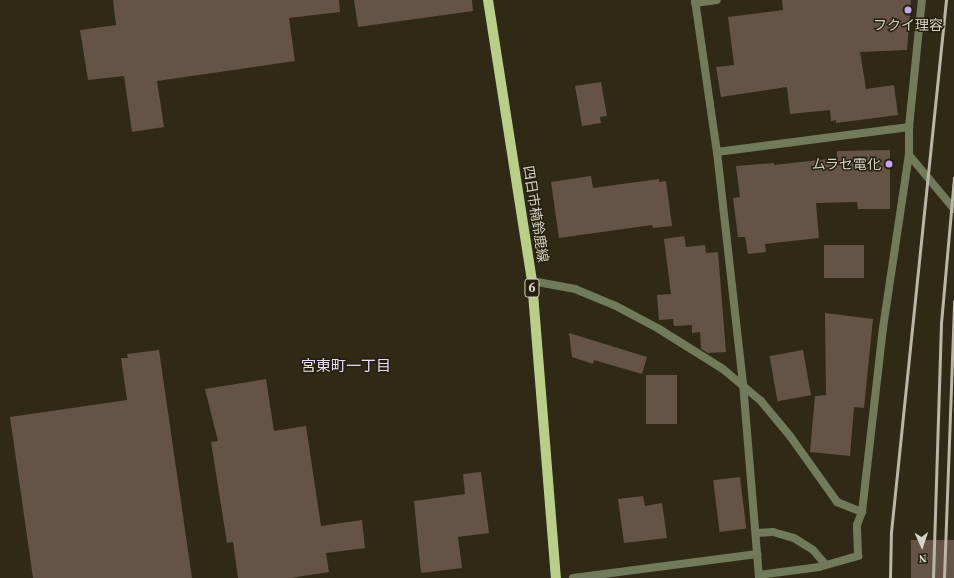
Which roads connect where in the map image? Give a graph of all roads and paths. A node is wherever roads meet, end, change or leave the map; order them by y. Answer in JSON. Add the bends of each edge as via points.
{"nodes":[{"id":1,"x":488,"y":0,"type":"edge"},
{"id":2,"x":717,"y":0,"type":"edge"},
{"id":3,"x":922,"y":0,"type":"edge"},
{"id":4,"x":695,"y":2,"type":"edge"},
{"id":5,"x":909,"y":127,"type":"junction"},
{"id":6,"x":716,"y":152,"type":"junction"},
{"id":7,"x":909,"y":155,"type":"junction"},
{"id":8,"x":954,"y":209,"type":"edge"},
{"id":9,"x":532,"y":281,"type":"junction"},
{"id":10,"x":742,"y":383,"type":"junction"},
{"id":11,"x":862,"y":512,"type":"junction"},
{"id":12,"x":756,"y":533,"type":"junction"},
{"id":13,"x":757,"y":554,"type":"junction"},
{"id":14,"x":825,"y":564,"type":"junction"},
{"id":15,"x":759,"y":577,"type":"edge"},
{"id":16,"x":556,"y":578,"type":"edge"},
{"id":17,"x":573,"y":578,"type":"edge"}],
"edges":[{"from":1,"to":9,"type":"main road","name":"四日市楠鈴鹿線","number":"6"},
{"from":2,"to":4,"type":"street"},
{"from":3,"to":5,"type":"street"},
{"from":4,"to":6,"type":"street"},
{"from":5,"to":6,"type":"street"},
{"from":5,"to":7,"type":"street"},
{"from":6,"to":10,"type":"street"},
{"from":7,"to":8,"type":"street"},
{"from":7,"to":11,"type":"street","via":[[883,328]]},
{"from":9,"to":10,"type":"street","via":[[575,289],[616,306],[696,351]]},
{"from":9,"to":16,"type":"main road","name":"四日市楠鈴鹿線","number":"6"},
{"from":10,"to":11,"type":"street","via":[[790,436],[837,502]]},
{"from":10,"to":12,"type":"street"},
{"from":11,"to":14,"type":"street","via":[[857,525],[858,556]]},
{"from":12,"to":13,"type":"street"},
{"from":12,"to":14,"type":"street","via":[[773,532],[794,538],[813,550]]},
{"from":13,"to":15,"type":"street"},
{"from":13,"to":17,"type":"street"},
{"from":14,"to":15,"type":"street"}]}
